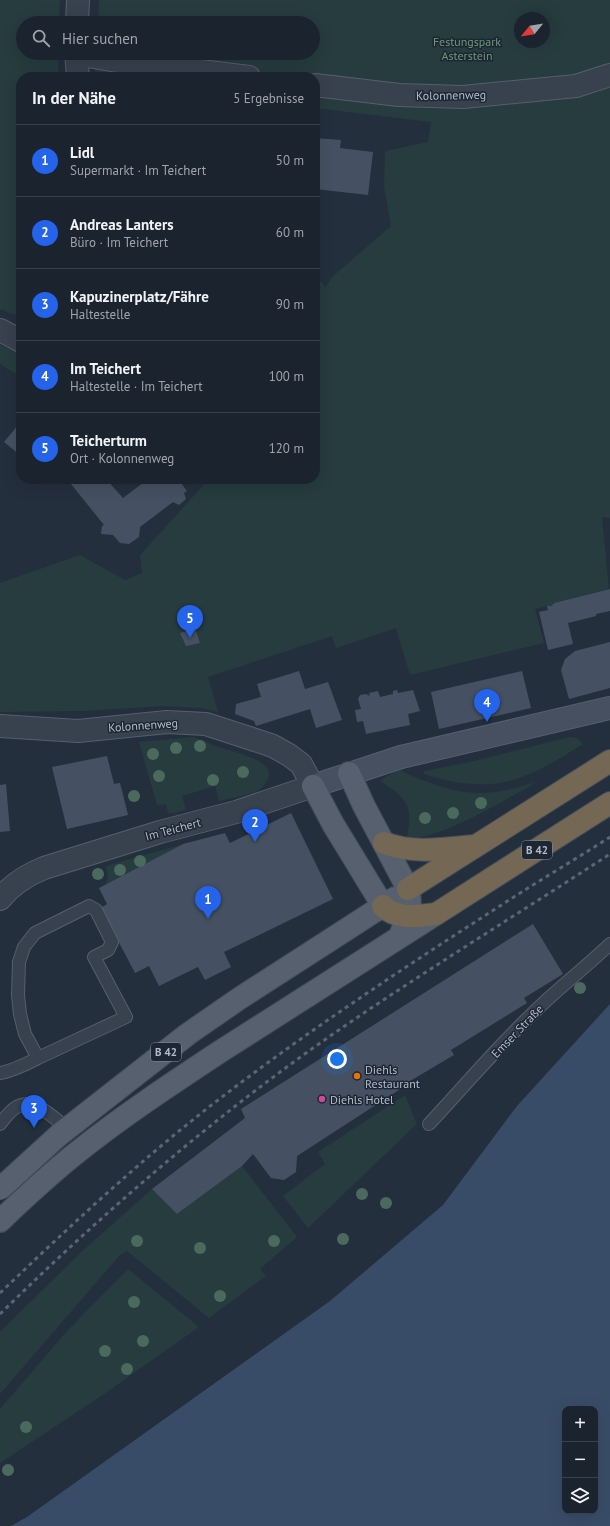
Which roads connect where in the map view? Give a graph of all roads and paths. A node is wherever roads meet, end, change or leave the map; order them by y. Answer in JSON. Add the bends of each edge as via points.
{"nodes":[{"id":1,"x":78,"y":0,"type":"edge"},
{"id":2,"x":77,"y":16,"type":"edge"},
{"id":3,"x":77,"y":60,"type":"edge"},
{"id":4,"x":111,"y":60,"type":"edge"},
{"id":5,"x":78,"y":72,"type":"edge"},
{"id":6,"x":208,"y":72,"type":"edge"},
{"id":7,"x":610,"y":75,"type":"edge"},
{"id":8,"x":320,"y":86,"type":"edge"},
{"id":9,"x":0,"y":330,"type":"edge"},
{"id":10,"x":16,"y":338,"type":"edge"},
{"id":11,"x":610,"y":708,"type":"edge"},
{"id":12,"x":0,"y":726,"type":"edge"},
{"id":13,"x":610,"y":761,"type":"edge"},
{"id":14,"x":349,"y":773,"type":"junction"},
{"id":15,"x":313,"y":786,"type":"junction"},
{"id":16,"x":610,"y":803,"type":"edge"},
{"id":17,"x":384,"y":843,"type":"junction"},
{"id":18,"x":475,"y":846,"type":"junction"},
{"id":19,"x":408,"y":889,"type":"junction"},
{"id":20,"x":0,"y":899,"type":"edge"},
{"id":21,"x":383,"y":906,"type":"junction"},
{"id":22,"x":436,"y":914,"type":"junction"},
{"id":23,"x":408,"y":916,"type":"junction"},
{"id":24,"x":398,"y":939,"type":"junction"},
{"id":25,"x":610,"y":944,"type":"edge"},
{"id":26,"x":38,"y":1058,"type":"junction"},
{"id":27,"x":0,"y":1073,"type":"edge"},
{"id":28,"x":0,"y":1124,"type":"edge"},
{"id":29,"x":429,"y":1124,"type":"dead end"},
{"id":30,"x":74,"y":1134,"type":"dead end"},
{"id":31,"x":0,"y":1189,"type":"edge"},
{"id":32,"x":0,"y":1221,"type":"edge"}],
"edges":[{"from":1,"to":2,"type":"street"},
{"from":3,"to":5,"type":"street"},
{"from":4,"to":6,"type":"street"},
{"from":7,"to":8,"type":"street","name":"Kolonnenweg","via":[[576,86],[464,98],[399,95]]},
{"from":9,"to":10,"type":"street"},
{"from":11,"to":14,"type":"street","name":"Im Teichert","via":[[400,757]]},
{"from":12,"to":15,"type":"street","name":"Kolonnenweg","via":[[78,731],[167,722],[206,724],[252,738],[289,754],[301,764]]},
{"from":13,"to":18,"type":"highway","number":"B 42"},
{"from":14,"to":15,"type":"street","name":"Im Teichert"},
{"from":14,"to":17,"type":"main road"},
{"from":15,"to":20,"type":"street","name":"Im Teichert","via":[[236,812],[153,834],[44,868],[14,884]]},
{"from":15,"to":21,"type":"main road"},
{"from":16,"to":22,"type":"highway","number":"B 42"},
{"from":17,"to":18,"type":"highway","number":"B 42","via":[[400,849],[418,850]]},
{"from":17,"to":19,"type":"main road"},
{"from":18,"to":19,"type":"highway","number":"B 42"},
{"from":19,"to":21,"type":"main road","number":"B 42"},
{"from":19,"to":23,"type":"main road"},
{"from":21,"to":23,"type":"highway","number":"B 42","via":[[393,913]]},
{"from":21,"to":31,"type":"main road","number":"B 42","bridge":true,"via":[[188,1034],[59,1135]]},
{"from":22,"to":23,"type":"highway","number":"B 42"},
{"from":22,"to":24,"type":"main road","number":"B 42"},
{"from":23,"to":24,"type":"main road"},
{"from":24,"to":32,"type":"main road","number":"B 42","via":[[175,1082],[116,1123],[74,1154]]},
{"from":25,"to":29,"type":"lane","name":"Emser Straße","via":[[512,1034]]},
{"from":26,"to":26,"type":"lane","via":[[126,1017],[94,957],[108,950],[112,942],[96,910],[89,906],[35,933],[24,947],[19,962],[20,1014],[25,1034]]},
{"from":26,"to":27,"type":"lane"},
{"from":28,"to":30,"type":"lane","via":[[17,1106],[31,1104],[38,1106]]}]}
